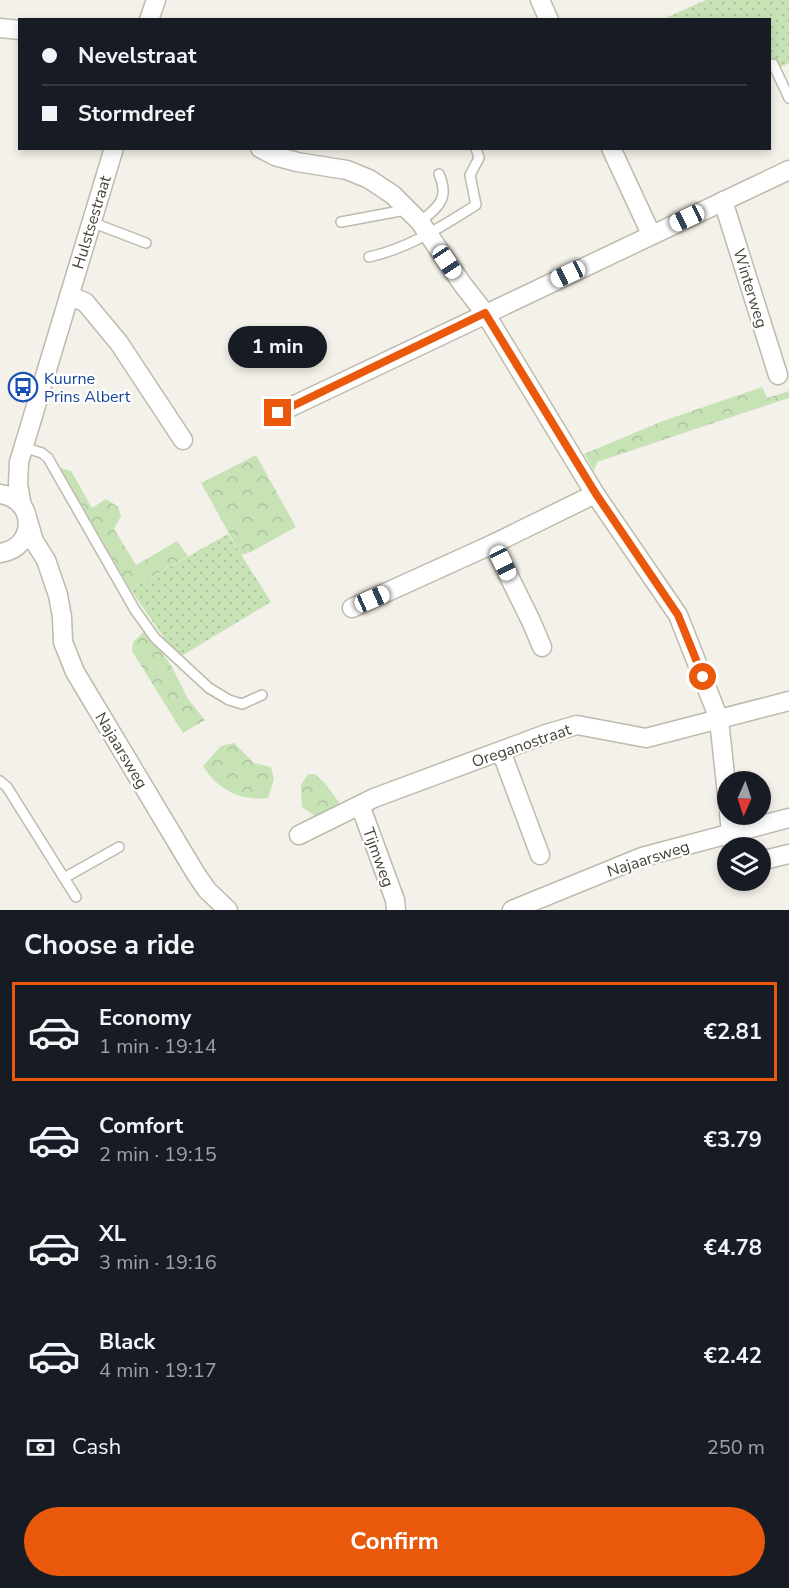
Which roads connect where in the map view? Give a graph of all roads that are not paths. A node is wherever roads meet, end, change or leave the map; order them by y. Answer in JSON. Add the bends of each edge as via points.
{"nodes":[{"id":1,"x":156,"y":0,"type":"edge"},
{"id":2,"x":540,"y":0,"type":"edge"},
{"id":3,"x":150,"y":18,"type":"edge"},
{"id":4,"x":548,"y":18,"type":"edge"},
{"id":5,"x":0,"y":28,"type":"edge"},
{"id":6,"x":18,"y":30,"type":"edge"},
{"id":7,"x":773,"y":64,"type":"dead end"},
{"id":8,"x":789,"y":98,"type":"edge"},
{"id":9,"x":113,"y":150,"type":"edge"},
{"id":10,"x":264,"y":150,"type":"edge"},
{"id":11,"x":477,"y":150,"type":"edge"},
{"id":12,"x":612,"y":150,"type":"edge"},
{"id":13,"x":789,"y":170,"type":"edge"},
{"id":14,"x":439,"y":174,"type":"dead end"},
{"id":15,"x":723,"y":201,"type":"junction"},
{"id":16,"x":404,"y":207,"type":"junction"},
{"id":17,"x":91,"y":222,"type":"junction"},
{"id":18,"x":341,"y":222,"type":"dead end"},
{"id":19,"x":425,"y":229,"type":"junction"},
{"id":20,"x":651,"y":234,"type":"junction"},
{"id":21,"x":146,"y":243,"type":"dead end"},
{"id":22,"x":369,"y":257,"type":"dead end"},
{"id":23,"x":69,"y":296,"type":"junction"},
{"id":24,"x":485,"y":313,"type":"junction"},
{"id":25,"x":778,"y":375,"type":"dead end"},
{"id":26,"x":278,"y":413,"type":"dead end"},
{"id":27,"x":183,"y":440,"type":"dead end"},
{"id":28,"x":21,"y":454,"type":"junction"},
{"id":29,"x":0,"y":488,"type":"edge"},
{"id":30,"x":0,"y":494,"type":"edge"},
{"id":31,"x":596,"y":494,"type":"junction"},
{"id":32,"x":25,"y":514,"type":"junction"},
{"id":33,"x":493,"y":544,"type":"junction"},
{"id":34,"x":4,"y":552,"type":"edge"},
{"id":35,"x":50,"y":574,"type":"junction"},
{"id":36,"x":352,"y":609,"type":"dead end"},
{"id":37,"x":542,"y":647,"type":"dead end"},
{"id":38,"x":262,"y":695,"type":"dead end"},
{"id":39,"x":789,"y":700,"type":"edge"},
{"id":40,"x":719,"y":719,"type":"junction"},
{"id":41,"x":501,"y":751,"type":"junction"},
{"id":42,"x":725,"y":771,"type":"edge"},
{"id":43,"x":0,"y":781,"type":"edge"},
{"id":44,"x":360,"y":805,"type":"junction"},
{"id":45,"x":789,"y":819,"type":"edge"},
{"id":46,"x":299,"y":835,"type":"dead end"},
{"id":47,"x":740,"y":837,"type":"edge"},
{"id":48,"x":717,"y":843,"type":"edge"},
{"id":49,"x":119,"y":847,"type":"dead end"},
{"id":50,"x":789,"y":854,"type":"edge"},
{"id":51,"x":540,"y":855,"type":"dead end"},
{"id":52,"x":771,"y":858,"type":"edge"},
{"id":53,"x":64,"y":878,"type":"junction"},
{"id":54,"x":76,"y":897,"type":"dead end"},
{"id":55,"x":228,"y":910,"type":"edge"},
{"id":56,"x":396,"y":910,"type":"edge"},
{"id":57,"x":512,"y":910,"type":"edge"}],
"edges":[{"from":1,"to":3,"type":"street"},
{"from":2,"to":4,"type":"street"},
{"from":5,"to":6,"type":"street"},
{"from":7,"to":8,"type":"lane"},
{"from":9,"to":17,"type":"street","name":"Hulstsestraat"},
{"from":10,"to":16,"type":"street","via":[[369,179]]},
{"from":11,"to":19,"type":"lane","via":[[479,158],[470,175],[476,205]]},
{"from":12,"to":20,"type":"street"},
{"from":13,"to":15,"type":"street"},
{"from":14,"to":19,"type":"lane","via":[[444,190],[442,201]]},
{"from":15,"to":20,"type":"street"},
{"from":15,"to":25,"type":"street","name":"Winterweg"},
{"from":16,"to":18,"type":"lane"},
{"from":16,"to":19,"type":"street"},
{"from":17,"to":21,"type":"lane"},
{"from":17,"to":23,"type":"street","name":"Hulstsestraat"},
{"from":19,"to":22,"type":"lane","via":[[388,253]]},
{"from":19,"to":24,"type":"street"},
{"from":20,"to":24,"type":"street"},
{"from":23,"to":27,"type":"street","via":[[85,302],[120,343]]},
{"from":23,"to":28,"type":"street","name":"Hulstsestraat"},
{"from":24,"to":26,"type":"street"},
{"from":24,"to":31,"type":"street"},
{"from":28,"to":29,"type":"street","name":"Hulstsestraat"},
{"from":28,"to":32,"type":"street","name":"Hulstsestraat","via":[[18,484]]},
{"from":28,"to":38,"type":"lane","via":[[42,453],[48,458],[155,638],[208,688],[229,700],[242,704]]},
{"from":30,"to":32,"type":"street","via":[[10,497]]},
{"from":31,"to":33,"type":"street"},
{"from":31,"to":40,"type":"street","via":[[678,615]]},
{"from":32,"to":34,"type":"street","via":[[25,536]]},
{"from":32,"to":35,"type":"street","name":"Najaarsweg"},
{"from":33,"to":36,"type":"street"},
{"from":33,"to":37,"type":"street"},
{"from":34,"to":35,"type":"street"},
{"from":35,"to":55,"type":"street","name":"Najaarsweg","via":[[60,606],[63,642],[75,672],[196,874]]},
{"from":39,"to":40,"type":"street","name":"Oreganostraat"},
{"from":40,"to":41,"type":"street","name":"Oreganostraat","via":[[646,738],[577,725]]},
{"from":40,"to":42,"type":"street"},
{"from":41,"to":44,"type":"street","name":"Oreganostraat"},
{"from":41,"to":51,"type":"street"},
{"from":43,"to":53,"type":"lane"},
{"from":44,"to":46,"type":"street","name":"Oreganostraat"},
{"from":44,"to":56,"type":"street","name":"Tijmweg"},
{"from":45,"to":47,"type":"street","name":"Najaarsweg"},
{"from":48,"to":57,"type":"street","name":"Najaarsweg","via":[[642,857]]},
{"from":49,"to":53,"type":"lane"},
{"from":50,"to":52,"type":"street"},
{"from":53,"to":54,"type":"lane"}]}
